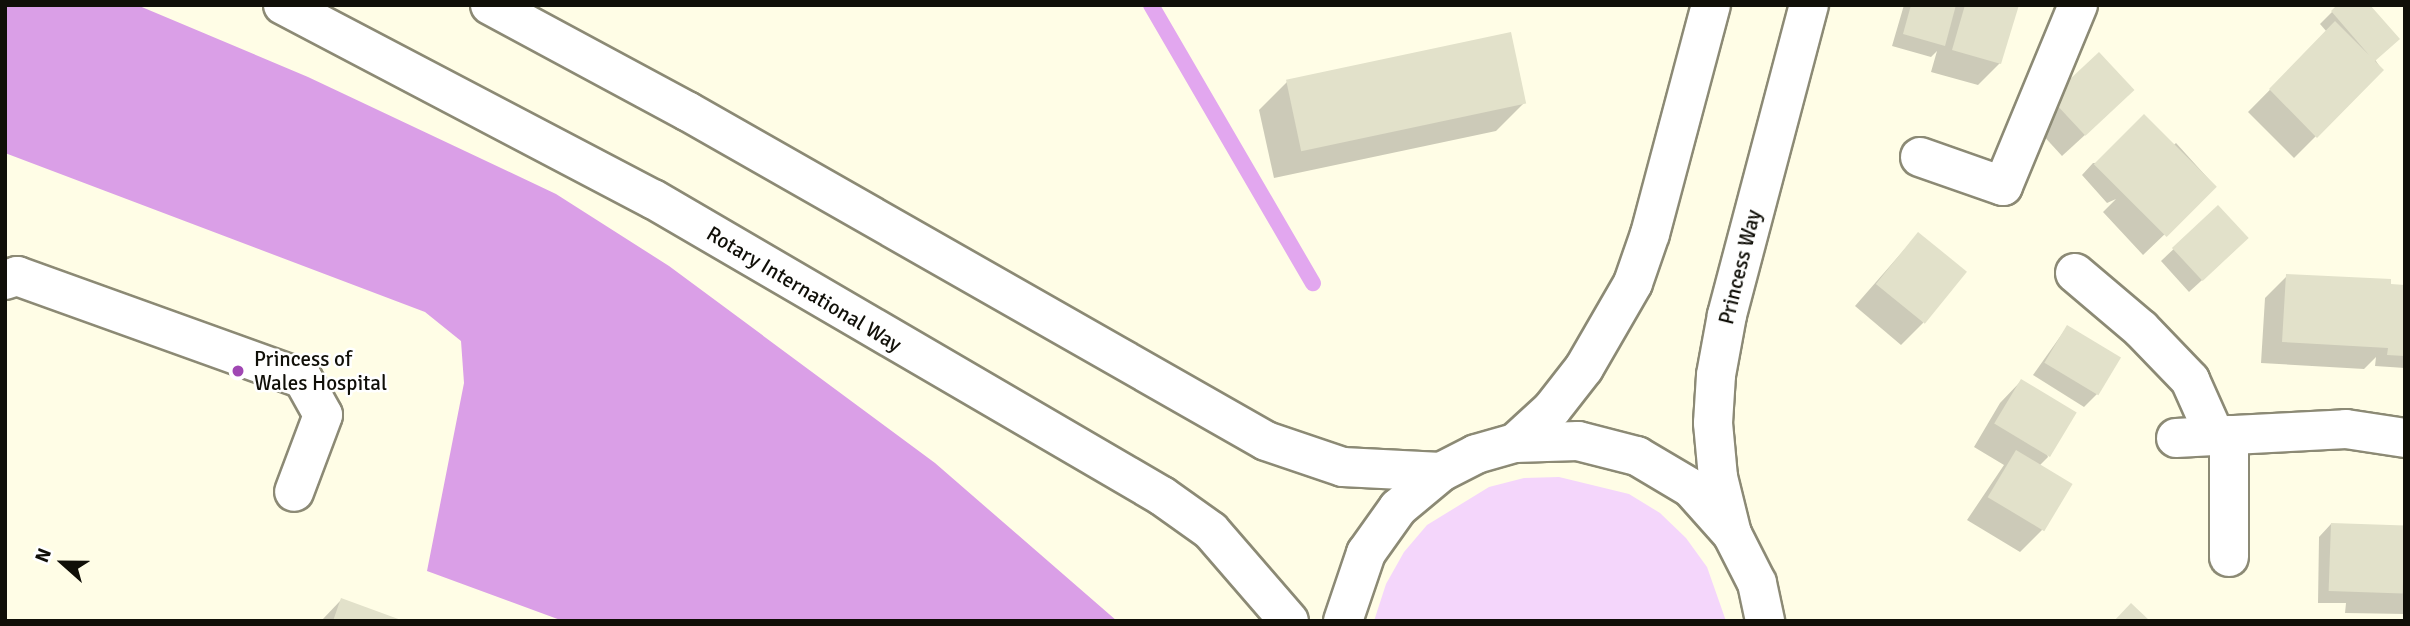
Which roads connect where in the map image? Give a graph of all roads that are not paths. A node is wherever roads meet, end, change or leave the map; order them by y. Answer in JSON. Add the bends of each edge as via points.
{"nodes":[{"id":1,"x":283,"y":5,"type":"edge"},
{"id":2,"x":490,"y":5,"type":"edge"},
{"id":3,"x":1711,"y":5,"type":"edge"},
{"id":4,"x":1810,"y":5,"type":"edge"},
{"id":5,"x":2078,"y":5,"type":"edge"},
{"id":6,"x":1920,"y":157,"type":"dead end"},
{"id":7,"x":2075,"y":273,"type":"dead end"},
{"id":8,"x":5,"y":280,"type":"edge"},
{"id":9,"x":2222,"y":435,"type":"junction"},
{"id":10,"x":2176,"y":438,"type":"dead end"},
{"id":11,"x":2405,"y":438,"type":"edge"},
{"id":12,"x":1516,"y":443,"type":"junction"},
{"id":13,"x":1441,"y":472,"type":"junction"},
{"id":14,"x":294,"y":492,"type":"dead end"},
{"id":15,"x":1732,"y":534,"type":"junction"},
{"id":16,"x":2229,"y":557,"type":"dead end"},
{"id":17,"x":1289,"y":621,"type":"edge"},
{"id":18,"x":1343,"y":621,"type":"edge"},
{"id":19,"x":1765,"y":621,"type":"edge"}],
"edges":[{"from":1,"to":17,"type":"main road","name":"Rotary International Way","via":[[653,199],[1151,489],[1211,531]]},
{"from":2,"to":13,"type":"main road","via":[[687,111],[1266,441],[1343,467]]},
{"from":3,"to":12,"type":"main road","via":[[1633,283],[1584,368],[1552,409]]},
{"from":4,"to":15,"type":"main road","name":"Princess Way","via":[[1727,315],[1716,375],[1713,423],[1718,477]]},
{"from":5,"to":6,"type":"main road","via":[[2003,187]]},
{"from":7,"to":9,"type":"main road","via":[[2141,329],[2190,380]]},
{"from":8,"to":14,"type":"main road","via":[[17,276],[303,379],[323,415]]},
{"from":9,"to":10,"type":"main road"},
{"from":9,"to":11,"type":"main road","via":[[2346,429]]},
{"from":9,"to":16,"type":"main road"},
{"from":12,"to":13,"type":"main road","via":[[1476,454]]},
{"from":12,"to":15,"type":"main road","via":[[1578,441],[1637,456],[1691,488]]},
{"from":13,"to":18,"type":"main road","via":[[1398,508],[1366,553]]},
{"from":15,"to":19,"type":"main road","via":[[1757,583]]}]}
